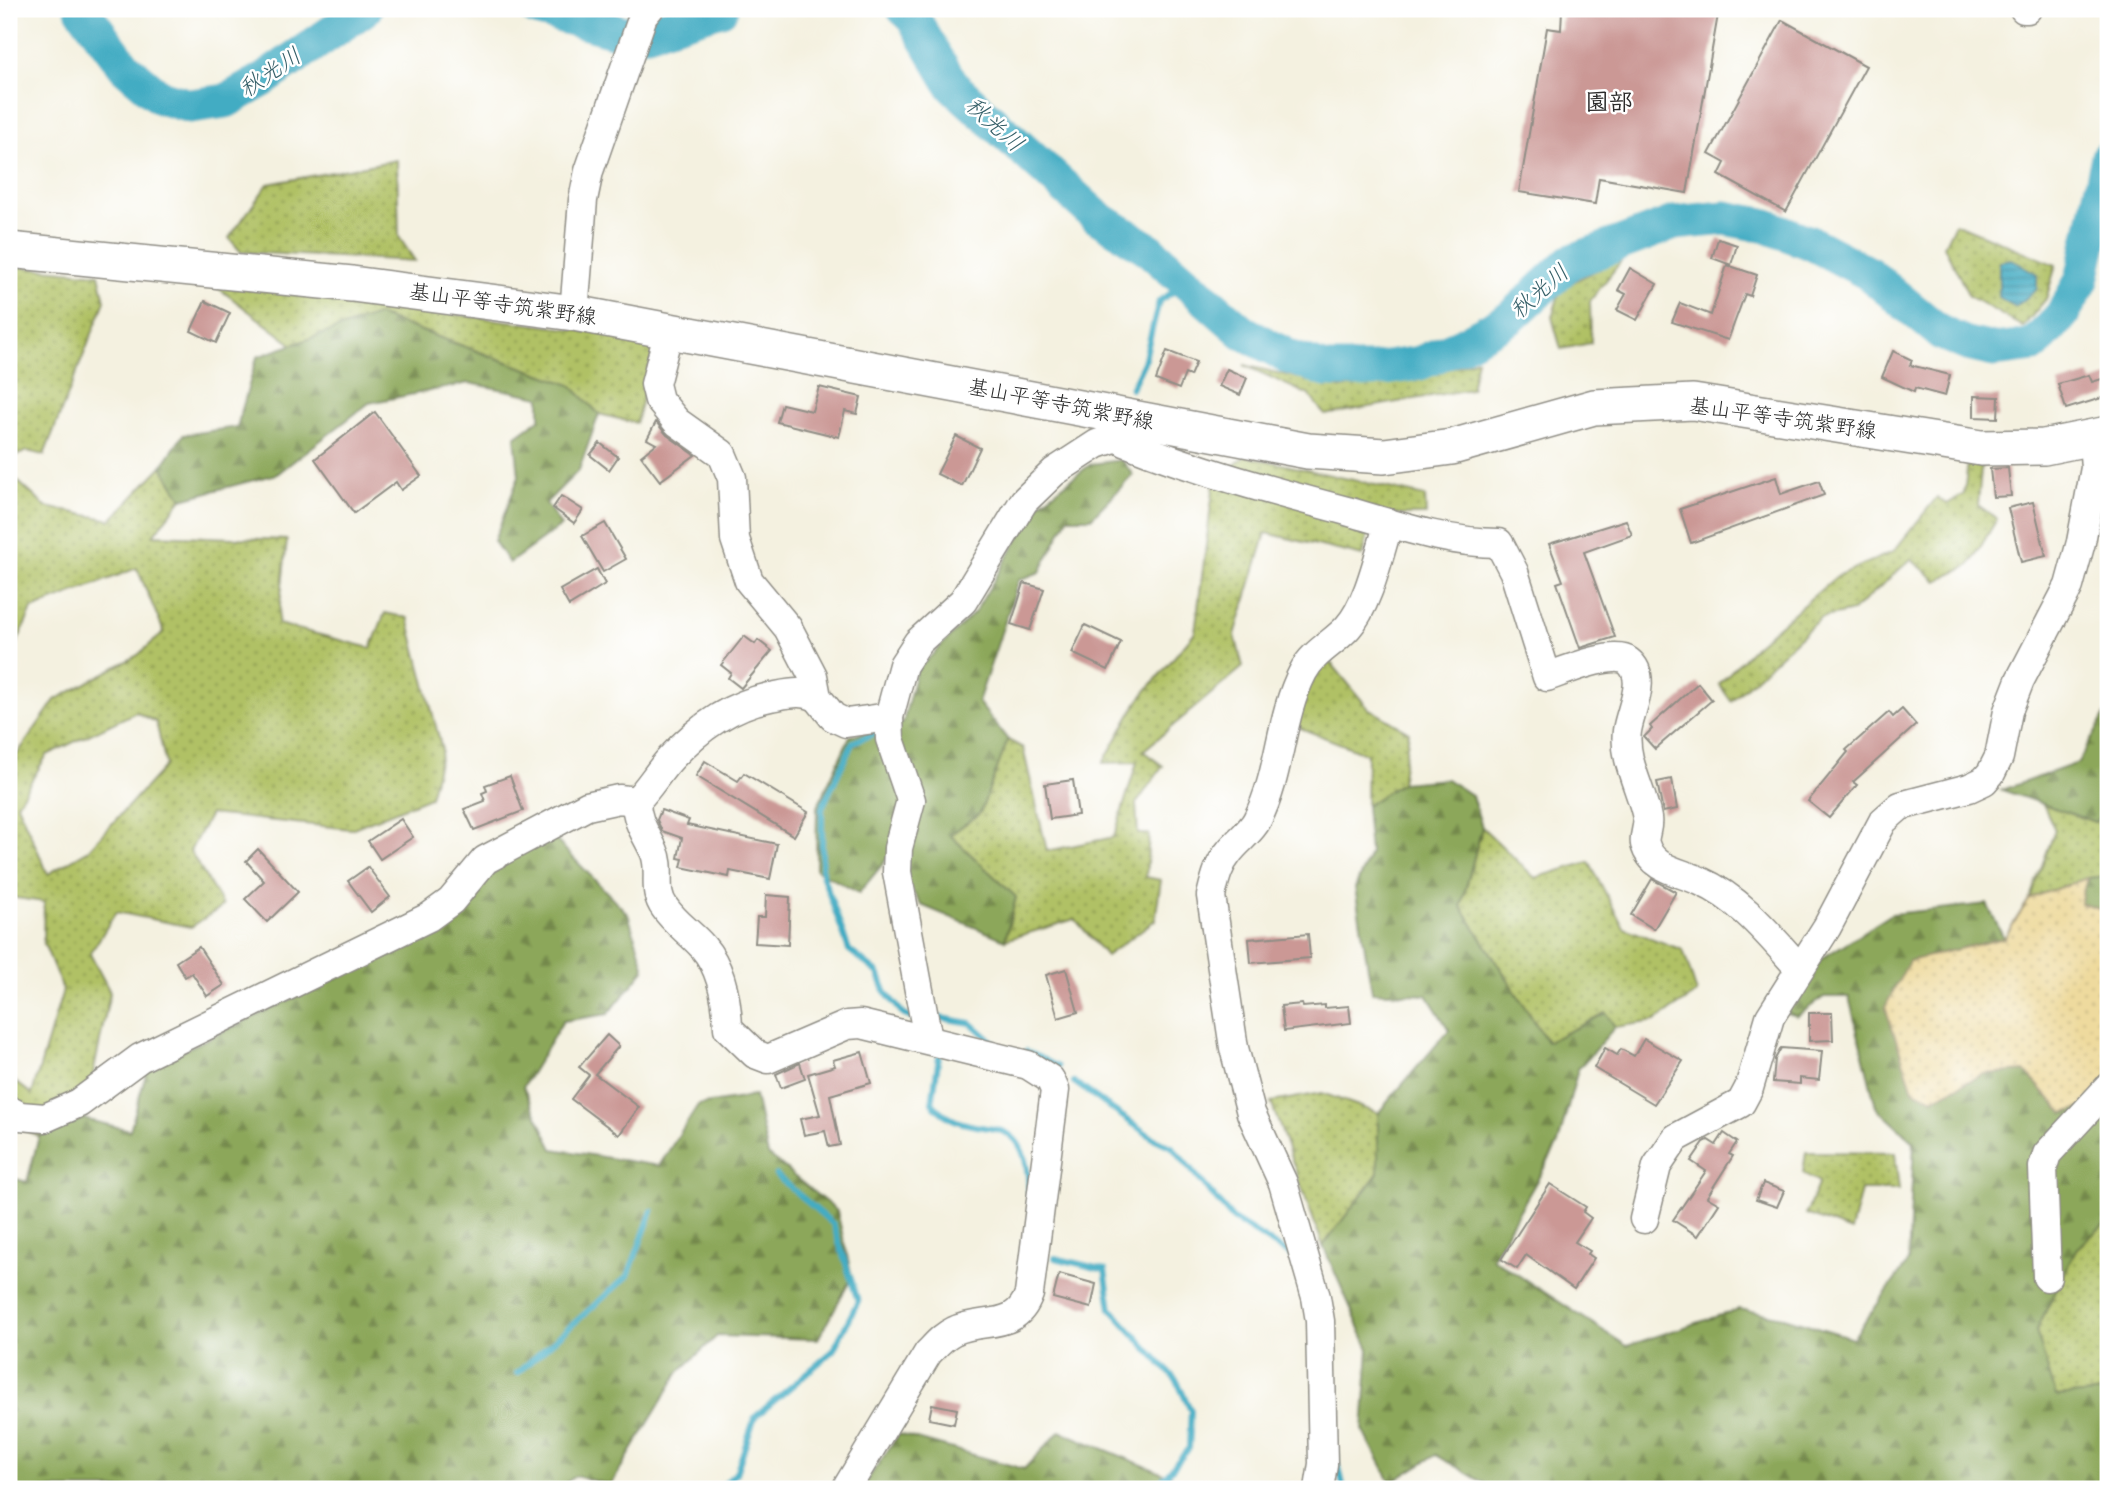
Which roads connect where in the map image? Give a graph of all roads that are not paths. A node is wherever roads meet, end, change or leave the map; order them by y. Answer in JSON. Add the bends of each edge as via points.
{"nodes":[{"id":1,"x":646,"y":12,"type":"edge"},
{"id":2,"x":9,"y":250,"type":"edge"},
{"id":3,"x":574,"y":313,"type":"junction"},
{"id":4,"x":668,"y":330,"type":"junction"},
{"id":5,"x":1121,"y":426,"type":"junction"},
{"id":6,"x":2101,"y":437,"type":"edge"},
{"id":7,"x":1389,"y":523,"type":"junction"},
{"id":8,"x":817,"y":697,"type":"junction"},
{"id":9,"x":888,"y":717,"type":"junction"},
{"id":10,"x":636,"y":801,"type":"junction"},
{"id":11,"x":1799,"y":968,"type":"junction"},
{"id":12,"x":928,"y":1039,"type":"junction"},
{"id":13,"x":2108,"y":1088,"type":"edge"},
{"id":14,"x":9,"y":1110,"type":"edge"},
{"id":15,"x":1644,"y":1219,"type":"dead end"},
{"id":16,"x":2047,"y":1277,"type":"dead end"},
{"id":17,"x":846,"y":1489,"type":"edge"},
{"id":18,"x":1319,"y":1489,"type":"edge"}],
"edges":[{"from":1,"to":3,"type":"street","via":[[589,171]]},
{"from":2,"to":3,"type":"main road","name":"基山平等寺筑紫野線","via":[[338,282]]},
{"from":3,"to":4,"type":"main road","name":"基山平等寺筑紫野線"},
{"from":4,"to":5,"type":"main road","name":"基山平等寺筑紫野線"},
{"from":4,"to":8,"type":"street","via":[[655,384],[659,400],[677,422],[722,454],[732,478],[735,539],[749,581],[789,628],[813,676]]},
{"from":5,"to":6,"type":"main road","name":"基山平等寺筑紫野線","via":[[1308,451],[1384,456],[1452,447],[1594,407],[1693,402],[1981,448],[2044,447]]},
{"from":5,"to":7,"type":"street","via":[[1145,450]]},
{"from":5,"to":9,"type":"street","via":[[1054,472],[1024,501],[963,601],[918,642],[903,664]]},
{"from":6,"to":11,"type":"street","via":[[2069,586],[2020,680],[1991,773],[1969,788],[1900,806],[1883,821],[1843,900]]},
{"from":7,"to":11,"type":"street","via":[[1478,543],[1499,543],[1514,572],[1546,677],[1614,656],[1627,660],[1635,669],[1638,684],[1627,733],[1629,757],[1648,821],[1645,844],[1668,870],[1701,881],[1751,915]]},
{"from":7,"to":18,"type":"street","via":[[1360,609],[1349,627],[1304,670],[1294,691],[1266,802],[1256,823],[1222,862],[1211,896],[1234,1048],[1251,1113],[1283,1184],[1316,1297],[1323,1464]]},
{"from":8,"to":9,"type":"street","via":[[833,717],[846,723]]},
{"from":8,"to":10,"type":"street","via":[[803,691],[751,701],[725,712],[678,751]]},
{"from":9,"to":12,"type":"street","via":[[890,739],[911,800],[898,848],[897,873]]},
{"from":10,"to":12,"type":"street","via":[[636,814],[656,854],[656,887],[664,908],[704,948],[727,1000],[728,1028],[755,1054],[768,1059],[847,1025]]},
{"from":10,"to":14,"type":"street","via":[[619,799],[587,806],[485,860],[451,901],[429,917],[140,1058],[79,1103],[46,1118],[20,1116]]},
{"from":11,"to":15,"type":"street","via":[[1770,1017],[1741,1103],[1676,1138],[1657,1166]]},
{"from":12,"to":17,"type":"street","via":[[1028,1065],[1050,1079],[1055,1090],[1029,1294],[1024,1310],[1010,1318],[955,1330],[941,1339]]},
{"from":13,"to":16,"type":"street","via":[[2047,1154],[2043,1167]]}]}
